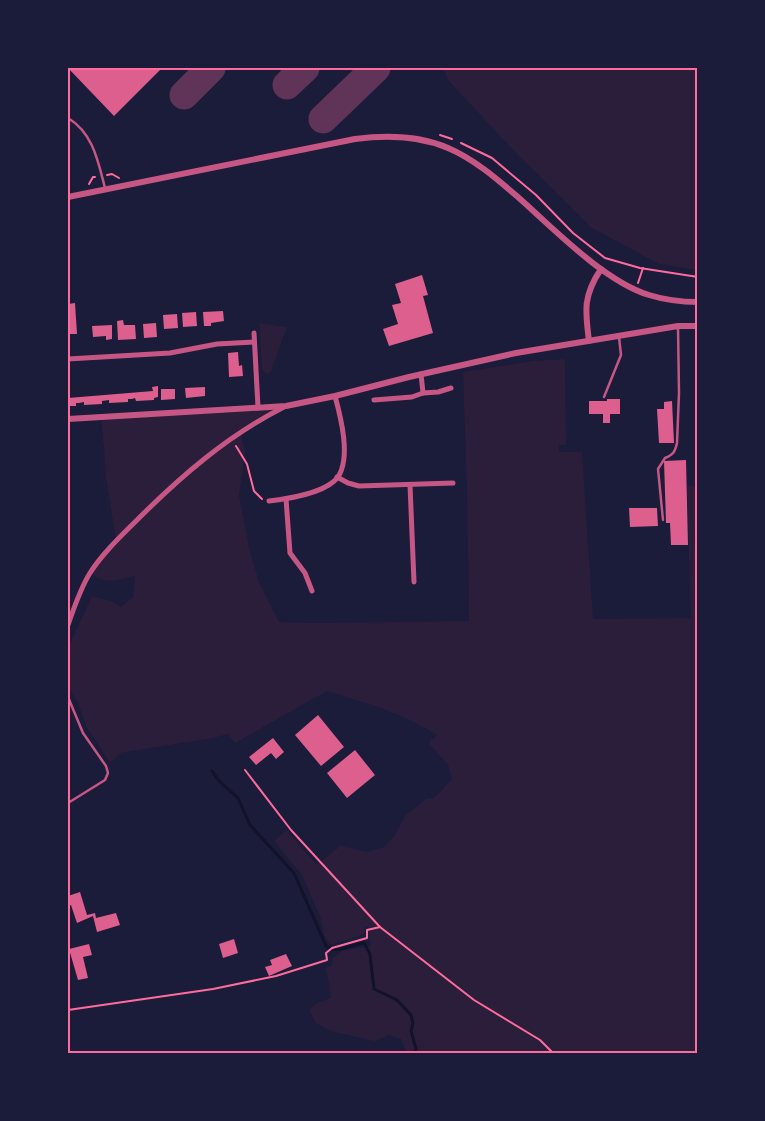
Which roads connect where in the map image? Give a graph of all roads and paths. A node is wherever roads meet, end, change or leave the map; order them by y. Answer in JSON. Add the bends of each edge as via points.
{"nodes":[{"id":1,"x":68,"y":118,"type":"edge"},
{"id":2,"x":434,"y":134,"type":"dead end"},
{"id":3,"x":101,"y":176,"type":"junction"},
{"id":4,"x":121,"y":180,"type":"dead end"},
{"id":5,"x":82,"y":186,"type":"dead end"},
{"id":6,"x":105,"y":189,"type":"junction"},
{"id":7,"x":68,"y":197,"type":"edge"},
{"id":8,"x":644,"y":268,"type":"junction"},
{"id":9,"x":601,"y":269,"type":"junction"},
{"id":10,"x":698,"y":278,"type":"edge"},
{"id":11,"x":636,"y":289,"type":"junction"},
{"id":12,"x":698,"y":302,"type":"edge"},
{"id":13,"x":678,"y":326,"type":"junction"},
{"id":14,"x":698,"y":326,"type":"edge"},
{"id":15,"x":254,"y":333,"type":"dead end"},
{"id":16,"x":619,"y":336,"type":"junction"},
{"id":17,"x":589,"y":340,"type":"junction"},
{"id":18,"x":254,"y":342,"type":"junction"},
{"id":19,"x":68,"y":359,"type":"edge"},
{"id":20,"x":421,"y":374,"type":"junction"},
{"id":21,"x":451,"y":388,"type":"dead end"},
{"id":22,"x":423,"y":393,"type":"junction"},
{"id":23,"x":335,"y":396,"type":"junction"},
{"id":24,"x":604,"y":396,"type":"dead end"},
{"id":25,"x":374,"y":400,"type":"dead end"},
{"id":26,"x":286,"y":406,"type":"junction"},
{"id":27,"x":258,"y":407,"type":"junction"},
{"id":28,"x":68,"y":419,"type":"edge"},
{"id":29,"x":231,"y":437,"type":"junction"},
{"id":30,"x":337,"y":477,"type":"junction"},
{"id":31,"x":453,"y":482,"type":"dead end"},
{"id":32,"x":410,"y":485,"type":"junction"},
{"id":33,"x":286,"y":499,"type":"junction"},
{"id":34,"x":269,"y":501,"type":"joint"},
{"id":35,"x":663,"y":520,"type":"dead end"},
{"id":36,"x":414,"y":582,"type":"dead end"},
{"id":37,"x":312,"y":590,"type":"dead end"},
{"id":38,"x":68,"y":626,"type":"edge"},
{"id":39,"x":68,"y":697,"type":"edge"},
{"id":40,"x":245,"y":770,"type":"dead end"},
{"id":41,"x":68,"y":803,"type":"edge"},
{"id":42,"x":380,"y":927,"type":"junction"},
{"id":43,"x":68,"y":1010,"type":"edge"},
{"id":44,"x":554,"y":1054,"type":"edge"}],
"edges":[{"from":1,"to":3,"type":"lane","via":[[85,133],[94,149]]},
{"from":2,"to":8,"type":"path","via":[[443,135],[492,158],[605,258]]},
{"from":3,"to":4,"type":"path","via":[[112,174]]},
{"from":3,"to":5,"type":"path","via":[[93,177],[90,184]]},
{"from":3,"to":6,"type":"lane"},
{"from":6,"to":7,"type":"street"},
{"from":6,"to":9,"type":"street","via":[[355,139],[408,137],[460,153],[483,168]]},
{"from":8,"to":10,"type":"path"},
{"from":8,"to":11,"type":"path"},
{"from":9,"to":11,"type":"street"},
{"from":9,"to":17,"type":"street","via":[[588,290]]},
{"from":11,"to":12,"type":"street","via":[[663,298]]},
{"from":13,"to":14,"type":"street"},
{"from":13,"to":16,"type":"street"},
{"from":13,"to":35,"type":"lane","via":[[676,451],[665,458],[658,469]]},
{"from":15,"to":18,"type":"street"},
{"from":16,"to":17,"type":"street"},
{"from":16,"to":24,"type":"lane","via":[[621,355]]},
{"from":17,"to":20,"type":"street"},
{"from":18,"to":19,"type":"street","via":[[217,344],[170,353]]},
{"from":18,"to":27,"type":"street"},
{"from":20,"to":22,"type":"street"},
{"from":20,"to":23,"type":"street"},
{"from":21,"to":22,"type":"street"},
{"from":22,"to":25,"type":"street"},
{"from":23,"to":26,"type":"street"},
{"from":23,"to":30,"type":"street","via":[[341,417],[344,452]]},
{"from":26,"to":27,"type":"street"},
{"from":26,"to":29,"type":"street"},
{"from":27,"to":28,"type":"street"},
{"from":29,"to":34,"type":"path","via":[[247,464],[254,491]]},
{"from":29,"to":38,"type":"street","via":[[195,465],[116,540],[90,572]]},
{"from":30,"to":32,"type":"street","via":[[359,486]]},
{"from":30,"to":33,"type":"street","via":[[323,488]]},
{"from":31,"to":32,"type":"street"},
{"from":32,"to":36,"type":"street"},
{"from":33,"to":34,"type":"street"},
{"from":33,"to":37,"type":"street","via":[[290,554],[305,573]]},
{"from":39,"to":41,"type":"lane","via":[[83,733],[108,773],[105,780]]},
{"from":40,"to":42,"type":"path","via":[[291,830]]},
{"from":42,"to":43,"type":"path","via":[[368,930],[367,938],[332,948],[326,953],[327,960],[276,976],[213,989]]},
{"from":42,"to":44,"type":"path","via":[[474,1000],[540,1040]]}]}
